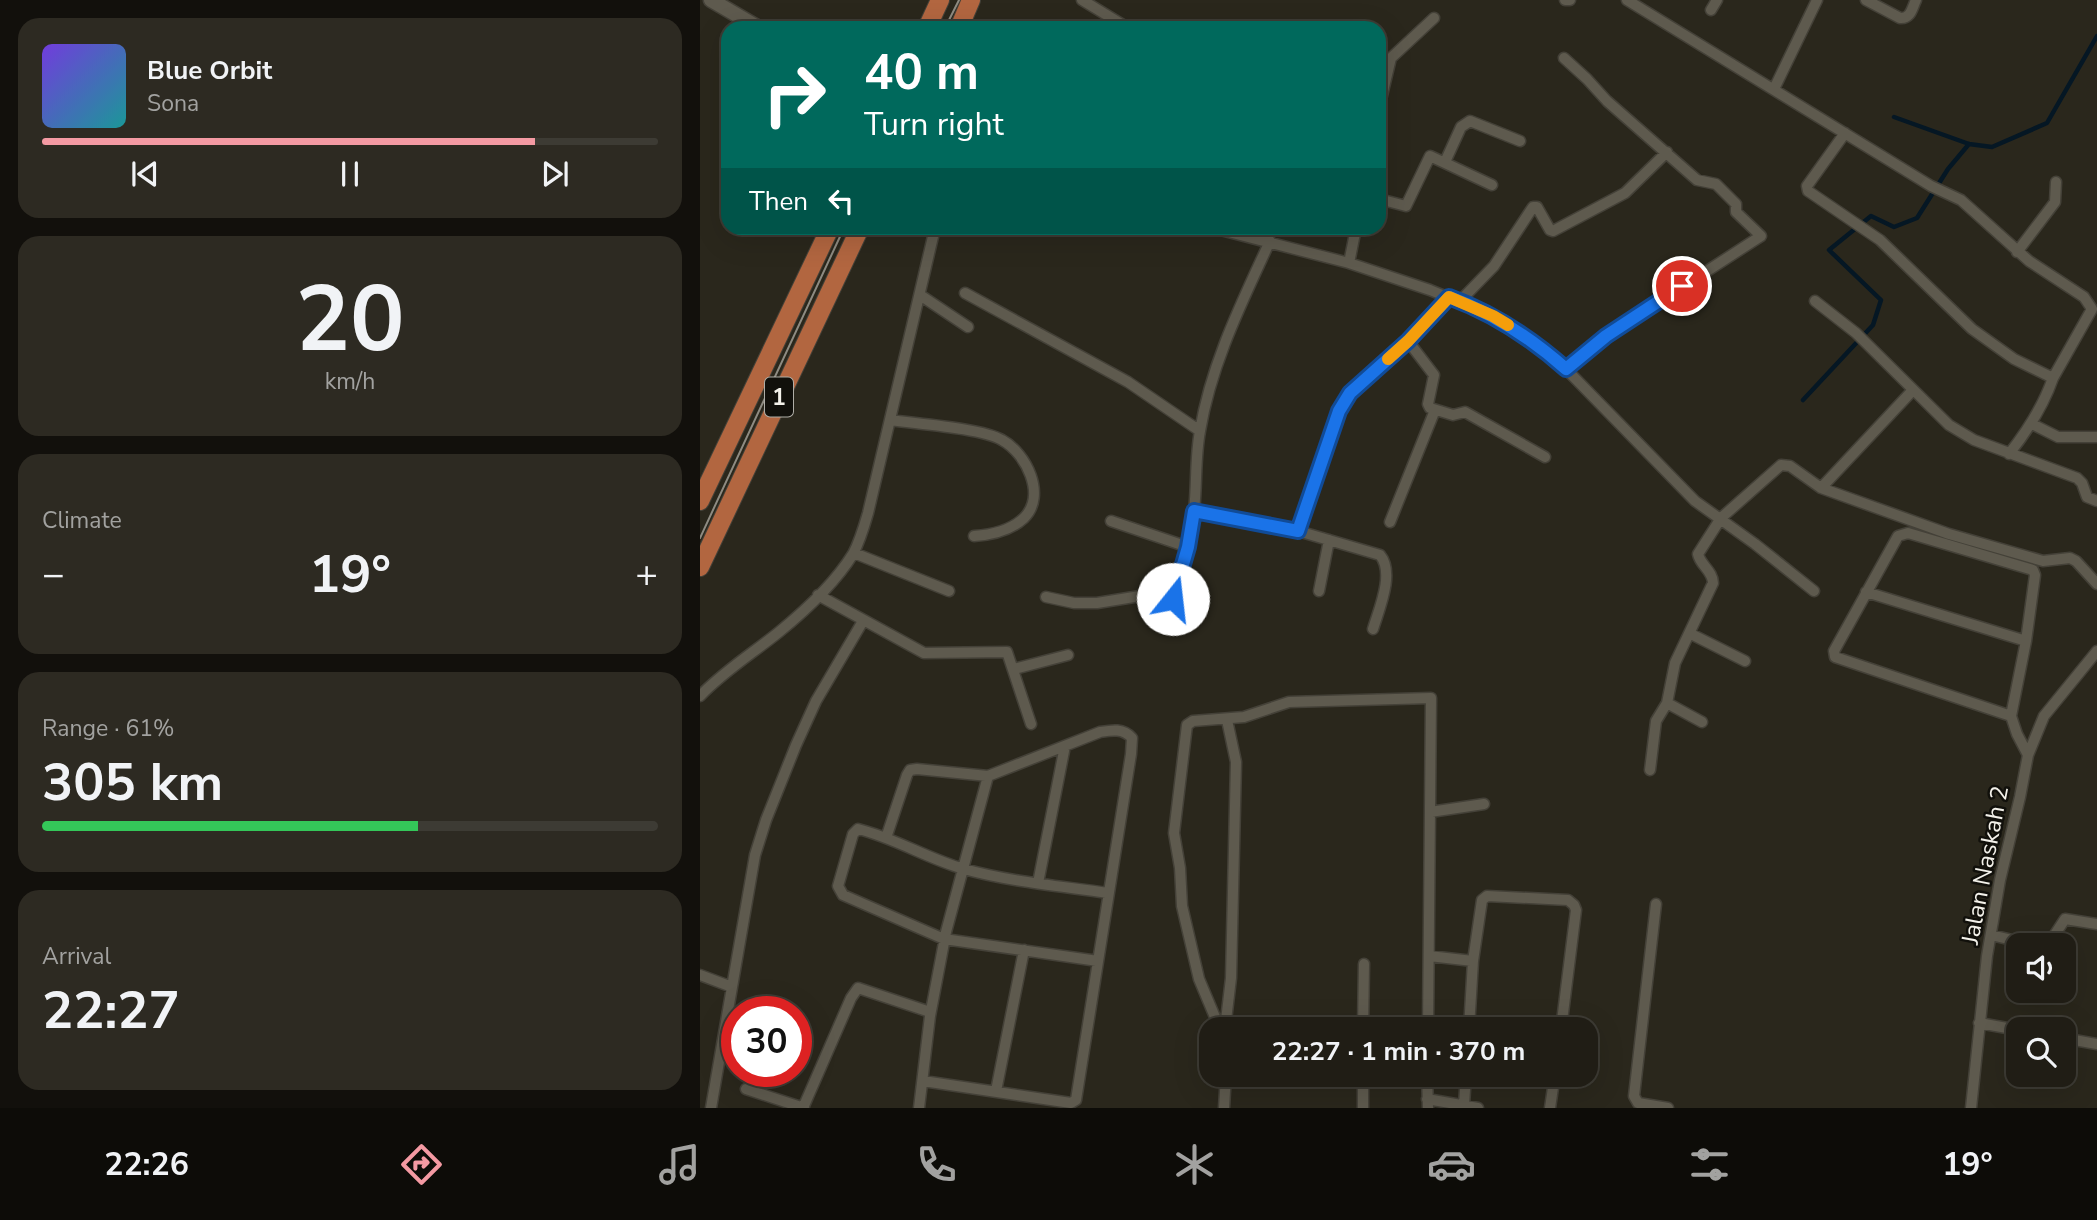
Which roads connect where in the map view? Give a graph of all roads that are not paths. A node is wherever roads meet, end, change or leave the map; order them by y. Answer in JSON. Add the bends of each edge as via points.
{"nodes":[{"id":1,"x":711,"y":0,"type":"edge"},
{"id":2,"x":940,"y":0,"type":"edge"},
{"id":3,"x":971,"y":0,"type":"edge"},
{"id":4,"x":1082,"y":0,"type":"edge"},
{"id":5,"x":1817,"y":0,"type":"edge"},
{"id":6,"x":1866,"y":0,"type":"edge"},
{"id":7,"x":1916,"y":0,"type":"edge"},
{"id":8,"x":1634,"y":2,"type":"edge"},
{"id":9,"x":1434,"y":18,"type":"dead end"},
{"id":10,"x":747,"y":21,"type":"edge"},
{"id":11,"x":930,"y":21,"type":"edge"},
{"id":12,"x":963,"y":21,"type":"edge"},
{"id":13,"x":1116,"y":21,"type":"edge"},
{"id":14,"x":1564,"y":58,"type":"dead end"},
{"id":15,"x":1386,"y":79,"type":"edge"},
{"id":16,"x":1774,"y":89,"type":"junction"},
{"id":17,"x":1845,"y":133,"type":"junction"},
{"id":18,"x":1520,"y":141,"type":"dead end"},
{"id":19,"x":1667,"y":152,"type":"junction"},
{"id":20,"x":1445,"y":162,"type":"junction"},
{"id":21,"x":2056,"y":182,"type":"dead end"},
{"id":22,"x":1492,"y":185,"type":"dead end"},
{"id":23,"x":1386,"y":201,"type":"edge"},
{"id":24,"x":827,"y":235,"type":"edge"},
{"id":25,"x":857,"y":235,"type":"edge"},
{"id":26,"x":933,"y":235,"type":"edge"},
{"id":27,"x":1242,"y":235,"type":"edge"},
{"id":28,"x":1266,"y":235,"type":"edge"},
{"id":29,"x":1355,"y":235,"type":"edge"},
{"id":30,"x":1266,"y":241,"type":"junction"},
{"id":31,"x":2017,"y":252,"type":"junction"},
{"id":32,"x":1349,"y":263,"type":"junction"},
{"id":33,"x":965,"y":293,"type":"dead end"},
{"id":34,"x":920,"y":295,"type":"junction"},
{"id":35,"x":1455,"y":299,"type":"junction"},
{"id":36,"x":1815,"y":301,"type":"dead end"},
{"id":37,"x":968,"y":327,"type":"dead end"},
{"id":38,"x":1408,"y":341,"type":"junction"},
{"id":39,"x":1566,"y":369,"type":"junction"},
{"id":40,"x":2053,"y":378,"type":"junction"},
{"id":41,"x":1913,"y":390,"type":"junction"},
{"id":42,"x":1436,"y":410,"type":"junction"},
{"id":43,"x":890,"y":420,"type":"junction"},
{"id":44,"x":2032,"y":424,"type":"junction"},
{"id":45,"x":1199,"y":431,"type":"junction"},
{"id":46,"x":2097,"y":437,"type":"edge"},
{"id":47,"x":2009,"y":454,"type":"junction"},
{"id":48,"x":1545,"y":457,"type":"dead end"},
{"id":49,"x":1822,"y":488,"type":"junction"},
{"id":50,"x":700,"y":501,"type":"edge"},
{"id":51,"x":2097,"y":501,"type":"edge"},
{"id":52,"x":1194,"y":511,"type":"junction"},
{"id":53,"x":1721,"y":518,"type":"junction"},
{"id":54,"x":1111,"y":520,"type":"dead end"},
{"id":55,"x":1390,"y":522,"type":"dead end"},
{"id":56,"x":1298,"y":531,"type":"junction"},
{"id":57,"x":974,"y":536,"type":"dead end"},
{"id":58,"x":1329,"y":540,"type":"junction"},
{"id":59,"x":704,"y":546,"type":"edge"},
{"id":60,"x":1188,"y":547,"type":"junction"},
{"id":61,"x":854,"y":553,"type":"junction"},
{"id":62,"x":700,"y":567,"type":"edge"},
{"id":63,"x":2097,"y":584,"type":"edge"},
{"id":64,"x":1319,"y":590,"type":"dead end"},
{"id":65,"x":949,"y":591,"type":"dead end"},
{"id":66,"x":1814,"y":591,"type":"dead end"},
{"id":67,"x":1866,"y":592,"type":"junction"},
{"id":68,"x":818,"y":595,"type":"junction"},
{"id":69,"x":1046,"y":597,"type":"dead end"},
{"id":70,"x":863,"y":621,"type":"junction"},
{"id":71,"x":1373,"y":629,"type":"dead end"},
{"id":72,"x":1691,"y":634,"type":"junction"},
{"id":73,"x":2026,"y":641,"type":"junction"},
{"id":74,"x":2097,"y":652,"type":"edge"},
{"id":75,"x":1068,"y":654,"type":"dead end"},
{"id":76,"x":1745,"y":661,"type":"dead end"},
{"id":77,"x":1014,"y":669,"type":"junction"},
{"id":78,"x":700,"y":696,"type":"edge"},
{"id":79,"x":1667,"y":703,"type":"junction"},
{"id":80,"x":2011,"y":716,"type":"junction"},
{"id":81,"x":1227,"y":720,"type":"junction"},
{"id":82,"x":1702,"y":722,"type":"dead end"},
{"id":83,"x":1031,"y":724,"type":"dead end"},
{"id":84,"x":1065,"y":746,"type":"junction"},
{"id":85,"x":2028,"y":755,"type":"junction"},
{"id":86,"x":1650,"y":769,"type":"dead end"},
{"id":87,"x":988,"y":776,"type":"junction"},
{"id":88,"x":1485,"y":804,"type":"dead end"},
{"id":89,"x":1430,"y":812,"type":"junction"},
{"id":90,"x":886,"y":838,"type":"junction"},
{"id":91,"x":962,"y":869,"type":"junction"},
{"id":92,"x":1038,"y":883,"type":"junction"},
{"id":93,"x":1108,"y":893,"type":"junction"},
{"id":94,"x":1656,"y":904,"type":"dead end"},
{"id":95,"x":2097,"y":924,"type":"edge"},
{"id":96,"x":2056,"y":933,"type":"edge"},
{"id":97,"x":1991,"y":935,"type":"junction"},
{"id":98,"x":944,"y":939,"type":"junction"},
{"id":99,"x":2006,"y":939,"type":"edge"},
{"id":100,"x":1024,"y":950,"type":"junction"},
{"id":101,"x":1429,"y":956,"type":"junction"},
{"id":102,"x":1098,"y":961,"type":"junction"},
{"id":103,"x":1474,"y":961,"type":"junction"},
{"id":104,"x":1364,"y":964,"type":"dead end"},
{"id":105,"x":700,"y":975,"type":"edge"},
{"id":106,"x":732,"y":988,"type":"junction"},
{"id":107,"x":930,"y":1012,"type":"junction"},
{"id":108,"x":1217,"y":1017,"type":"edge"},
{"id":109,"x":1225,"y":1017,"type":"edge"},
{"id":110,"x":1363,"y":1017,"type":"edge"},
{"id":111,"x":1428,"y":1017,"type":"edge"},
{"id":112,"x":1470,"y":1017,"type":"edge"},
{"id":113,"x":1563,"y":1017,"type":"edge"},
{"id":114,"x":1979,"y":1023,"type":"junction"},
{"id":115,"x":2006,"y":1028,"type":"edge"},
{"id":116,"x":2076,"y":1040,"type":"edge"},
{"id":117,"x":2097,"y":1044,"type":"edge"},
{"id":118,"x":923,"y":1080,"type":"junction"},
{"id":119,"x":1225,"y":1087,"type":"edge"},
{"id":120,"x":1363,"y":1087,"type":"edge"},
{"id":121,"x":1465,"y":1087,"type":"edge"},
{"id":122,"x":1553,"y":1087,"type":"edge"},
{"id":123,"x":746,"y":1089,"type":"dead end"},
{"id":124,"x":996,"y":1091,"type":"junction"},
{"id":125,"x":1427,"y":1103,"type":"edge"},
{"id":126,"x":1464,"y":1105,"type":"junction"},
{"id":127,"x":1642,"y":1106,"type":"edge"},
{"id":128,"x":711,"y":1108,"type":"edge"},
{"id":129,"x":804,"y":1108,"type":"edge"},
{"id":130,"x":919,"y":1108,"type":"edge"},
{"id":131,"x":1224,"y":1108,"type":"edge"},
{"id":132,"x":1363,"y":1108,"type":"edge"},
{"id":133,"x":1478,"y":1108,"type":"edge"},
{"id":134,"x":1550,"y":1108,"type":"edge"},
{"id":135,"x":1668,"y":1108,"type":"edge"},
{"id":136,"x":1971,"y":1108,"type":"edge"}],
"edges":[{"from":1,"to":10,"type":"street"},
{"from":2,"to":11,"type":"highway"},
{"from":3,"to":12,"type":"highway"},
{"from":4,"to":13,"type":"street"},
{"from":5,"to":16,"type":"street"},
{"from":6,"to":7,"type":"street","via":[[1900,18],[1905,18]]},
{"from":8,"to":16,"type":"street"},
{"from":9,"to":15,"type":"street","via":[[1391,58]]},
{"from":14,"to":19,"type":"street"},
{"from":16,"to":17,"type":"street"},
{"from":17,"to":31,"type":"street","via":[[1961,200]]},
{"from":17,"to":40,"type":"street","via":[[1807,189],[1880,240],[1972,329],[2014,359]]},
{"from":18,"to":20,"type":"street","via":[[1470,121],[1461,127]]},
{"from":19,"to":35,"type":"street","via":[[1625,193],[1553,231],[1537,207],[1532,208],[1494,266]]},
{"from":19,"to":39,"type":"street","via":[[1697,180],[1716,184],[1761,236],[1613,332]]},
{"from":20,"to":22,"type":"street"},
{"from":20,"to":23,"type":"street","via":[[1428,158],[1406,206]]},
{"from":21,"to":31,"type":"street","via":[[2055,202]]},
{"from":24,"to":50,"type":"highway","number":"1"},
{"from":25,"to":59,"type":"highway","number":"1"},
{"from":26,"to":34,"type":"street"},
{"from":27,"to":30,"type":"street"},
{"from":28,"to":30,"type":"street"},
{"from":29,"to":32,"type":"street"},
{"from":30,"to":32,"type":"street"},
{"from":30,"to":45,"type":"street","via":[[1227,336]]},
{"from":31,"to":40,"type":"street","via":[[2090,304],[2088,316]]},
{"from":32,"to":35,"type":"street"},
{"from":33,"to":45,"type":"street","via":[[1121,377]]},
{"from":34,"to":37,"type":"street"},
{"from":34,"to":43,"type":"street"},
{"from":35,"to":38,"type":"street"},
{"from":35,"to":39,"type":"street","via":[[1534,341]]},
{"from":36,"to":41,"type":"street","via":[[1856,333]]},
{"from":38,"to":42,"type":"street","via":[[1434,375],[1428,404]]},
{"from":38,"to":56,"type":"street","via":[[1342,404]]},
{"from":39,"to":53,"type":"street","via":[[1685,492]]},
{"from":40,"to":44,"type":"street"},
{"from":41,"to":47,"type":"street","via":[[1949,425]]},
{"from":41,"to":49,"type":"street"},
{"from":42,"to":48,"type":"street","via":[[1453,415],[1465,412]]},
{"from":42,"to":55,"type":"street"},
{"from":43,"to":57,"type":"street","via":[[995,436],[1022,457],[1032,481],[1029,512],[1002,531]]},
{"from":43,"to":61,"type":"street"},
{"from":44,"to":46,"type":"street","via":[[2058,437]]},
{"from":44,"to":47,"type":"street"},
{"from":45,"to":52,"type":"street"},
{"from":47,"to":51,"type":"street","via":[[2077,478],[2087,498]]},
{"from":49,"to":53,"type":"street","via":[[1790,466],[1781,465]]},
{"from":49,"to":63,"type":"street","via":[[2002,550],[2043,561],[2070,558]]},
{"from":52,"to":56,"type":"street"},
{"from":52,"to":60,"type":"street"},
{"from":53,"to":66,"type":"street"},
{"from":53,"to":72,"type":"street","via":[[1698,554],[1713,583]]},
{"from":54,"to":60,"type":"street"},
{"from":56,"to":58,"type":"street"},
{"from":58,"to":64,"type":"street"},
{"from":58,"to":71,"type":"street","via":[[1384,559],[1385,589]]},
{"from":59,"to":62,"type":"highway","number":"1"},
{"from":60,"to":69,"type":"street","via":[[1169,602],[1140,596],[1074,603]]},
{"from":61,"to":65,"type":"street"},
{"from":61,"to":68,"type":"street"},
{"from":67,"to":73,"type":"street"},
{"from":67,"to":73,"type":"street","via":[[1894,540],[1905,533],[2029,568],[2035,576]]},
{"from":67,"to":80,"type":"street","via":[[1834,651],[1836,659]]},
{"from":68,"to":70,"type":"street"},
{"from":68,"to":78,"type":"street"},
{"from":70,"to":77,"type":"street","via":[[924,653],[1006,652]]},
{"from":70,"to":106,"type":"street","via":[[816,701],[766,820],[755,855]]},
{"from":72,"to":76,"type":"street"},
{"from":72,"to":79,"type":"street","via":[[1675,663]]},
{"from":73,"to":80,"type":"street"},
{"from":74,"to":85,"type":"street","name":"Jalan Naskah 2","via":[[2044,716]]},
{"from":75,"to":77,"type":"street"},
{"from":77,"to":83,"type":"street"},
{"from":79,"to":82,"type":"street"},
{"from":79,"to":86,"type":"street","via":[[1656,721]]},
{"from":80,"to":85,"type":"street"},
{"from":81,"to":89,"type":"street","via":[[1289,702],[1431,698]]},
{"from":81,"to":108,"type":"street","via":[[1187,725],[1174,833],[1185,918],[1199,979]]},
{"from":81,"to":109,"type":"street","via":[[1236,761],[1231,978]]},
{"from":84,"to":87,"type":"street"},
{"from":84,"to":92,"type":"street"},
{"from":84,"to":93,"type":"street","via":[[1113,730],[1132,738]]},
{"from":85,"to":97,"type":"street","name":"Jalan Naskah 2"},
{"from":87,"to":90,"type":"street","via":[[911,770]]},
{"from":87,"to":91,"type":"street"},
{"from":88,"to":89,"type":"street"},
{"from":89,"to":101,"type":"street"},
{"from":90,"to":91,"type":"street"},
{"from":90,"to":98,"type":"street","via":[[855,831],[839,891]]},
{"from":91,"to":92,"type":"street"},
{"from":91,"to":98,"type":"street"},
{"from":92,"to":93,"type":"street"},
{"from":93,"to":102,"type":"street"},
{"from":94,"to":127,"type":"street","via":[[1633,1093]]},
{"from":95,"to":96,"type":"street","via":[[2065,919]]},
{"from":97,"to":99,"type":"street"},
{"from":97,"to":114,"type":"street","name":"Jalan Naskah 2"},
{"from":98,"to":100,"type":"street"},
{"from":98,"to":107,"type":"street"},
{"from":100,"to":102,"type":"street"},
{"from":100,"to":124,"type":"street"},
{"from":101,"to":103,"type":"street"},
{"from":101,"to":111,"type":"street"},
{"from":102,"to":124,"type":"street","via":[[1076,1100],[1071,1103]]},
{"from":103,"to":112,"type":"street"},
{"from":103,"to":113,"type":"street","via":[[1484,897],[1568,900],[1576,910]]},
{"from":104,"to":110,"type":"street"},
{"from":105,"to":106,"type":"street"},
{"from":106,"to":128,"type":"street"},
{"from":107,"to":118,"type":"street"},
{"from":107,"to":129,"type":"street","via":[[856,989]]},
{"from":114,"to":115,"type":"street"},
{"from":114,"to":136,"type":"street","name":"Jalan Naskah 2"},
{"from":116,"to":117,"type":"street"},
{"from":118,"to":124,"type":"street"},
{"from":118,"to":130,"type":"street"},
{"from":119,"to":131,"type":"street"},
{"from":120,"to":132,"type":"street"},
{"from":121,"to":126,"type":"street"},
{"from":122,"to":134,"type":"street"},
{"from":123,"to":129,"type":"street"},
{"from":125,"to":126,"type":"street"},
{"from":126,"to":133,"type":"street"},
{"from":127,"to":135,"type":"street"}]}
